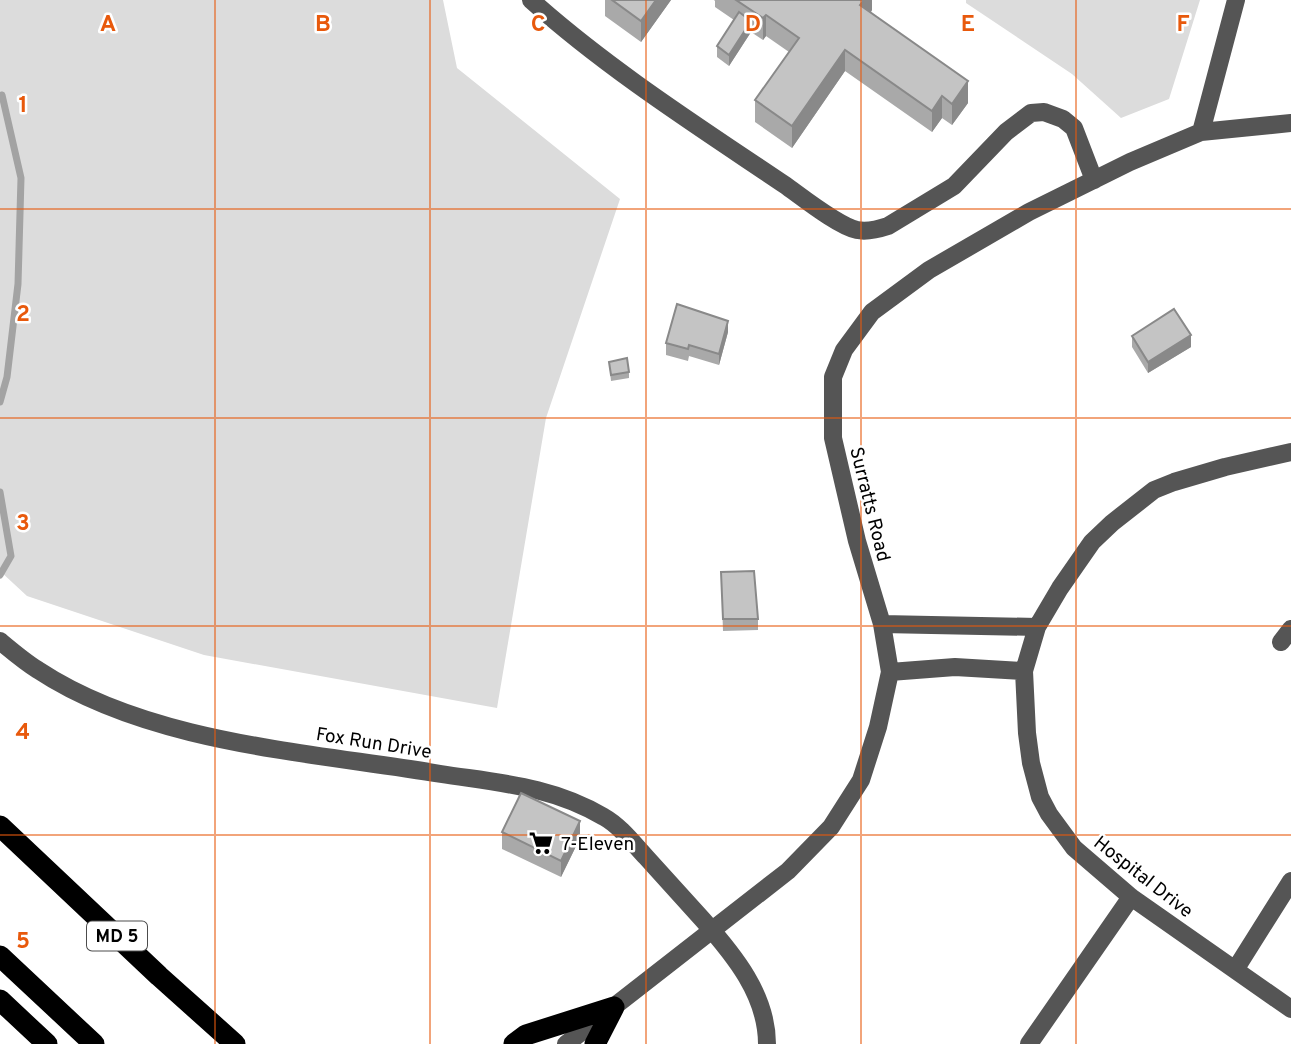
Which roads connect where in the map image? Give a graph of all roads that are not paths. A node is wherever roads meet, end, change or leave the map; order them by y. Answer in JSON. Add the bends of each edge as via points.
{"nodes":[{"id":1,"x":531,"y":0,"type":"edge"},
{"id":2,"x":1236,"y":0,"type":"edge"},
{"id":3,"x":1291,"y":124,"type":"edge"},
{"id":4,"x":1201,"y":132,"type":"junction"},
{"id":5,"x":1094,"y":180,"type":"junction"},
{"id":6,"x":1291,"y":452,"type":"edge"},
{"id":7,"x":883,"y":624,"type":"junction"},
{"id":8,"x":1037,"y":627,"type":"junction"},
{"id":9,"x":0,"y":641,"type":"edge"},
{"id":10,"x":1024,"y":671,"type":"junction"},
{"id":11,"x":890,"y":672,"type":"junction"},
{"id":12,"x":0,"y":826,"type":"edge"},
{"id":13,"x":1291,"y":881,"type":"edge"},
{"id":14,"x":1132,"y":897,"type":"junction"},
{"id":15,"x":711,"y":930,"type":"junction"},
{"id":16,"x":0,"y":956,"type":"edge"},
{"id":17,"x":1235,"y":970,"type":"junction"},
{"id":18,"x":0,"y":1000,"type":"edge"},
{"id":19,"x":189,"y":1003,"type":"junction"},
{"id":20,"x":614,"y":1007,"type":"junction"},
{"id":21,"x":1291,"y":1009,"type":"edge"},
{"id":22,"x":47,"y":1044,"type":"edge"},
{"id":23,"x":94,"y":1044,"type":"edge"},
{"id":24,"x":235,"y":1044,"type":"edge"},
{"id":25,"x":253,"y":1044,"type":"edge"},
{"id":26,"x":514,"y":1044,"type":"edge"},
{"id":27,"x":566,"y":1044,"type":"edge"},
{"id":28,"x":595,"y":1044,"type":"edge"},
{"id":29,"x":767,"y":1044,"type":"edge"},
{"id":30,"x":1029,"y":1044,"type":"edge"}],
"edges":[{"from":1,"to":5,"type":"street","via":[[586,46],[731,149],[857,230],[888,226],[954,186],[1031,113],[1044,112],[1074,128]]},
{"from":2,"to":4,"type":"street"},
{"from":3,"to":4,"type":"street","name":"Surratts Road"},
{"from":4,"to":5,"type":"street","name":"Surratts Road"},
{"from":5,"to":7,"type":"street","name":"Surratts Road","via":[[1028,212],[920,276],[872,312],[844,350],[833,377],[832,438]]},
{"from":6,"to":8,"type":"street","name":"Hospital Drive","via":[[1201,473],[1154,490],[1092,542]]},
{"from":7,"to":8,"type":"street"},
{"from":7,"to":11,"type":"street","name":"Surratts Road"},
{"from":8,"to":10,"type":"street","name":"Hospital Drive"},
{"from":9,"to":15,"type":"street","name":"Fox Run Drive","via":[[38,671],[90,698],[181,729],[324,757],[541,789],[579,804],[625,834]]},
{"from":10,"to":11,"type":"street","via":[[956,667]]},
{"from":10,"to":14,"type":"street","name":"Hospital Drive","via":[[1027,733],[1040,797],[1074,848]]},
{"from":11,"to":15,"type":"street","name":"Surratts Road","via":[[861,780],[831,827],[788,871]]},
{"from":12,"to":19,"type":"highway","number":"MD 5"},
{"from":13,"to":17,"type":"street"},
{"from":14,"to":17,"type":"street","name":"Hospital Drive"},
{"from":14,"to":30,"type":"street"},
{"from":15,"to":20,"type":"street","name":"Surratts Road"},
{"from":15,"to":29,"type":"street","name":"Fox Run Drive","via":[[753,984]]},
{"from":16,"to":23,"type":"highway"},
{"from":17,"to":21,"type":"street","name":"Hospital Drive"},
{"from":18,"to":22,"type":"highway"},
{"from":19,"to":24,"type":"highway","number":"MD 5"},
{"from":19,"to":25,"type":"highway"},
{"from":20,"to":26,"type":"highway","via":[[526,1035]]},
{"from":20,"to":27,"type":"street","name":"Surratts Road"},
{"from":20,"to":28,"type":"highway"}]}
